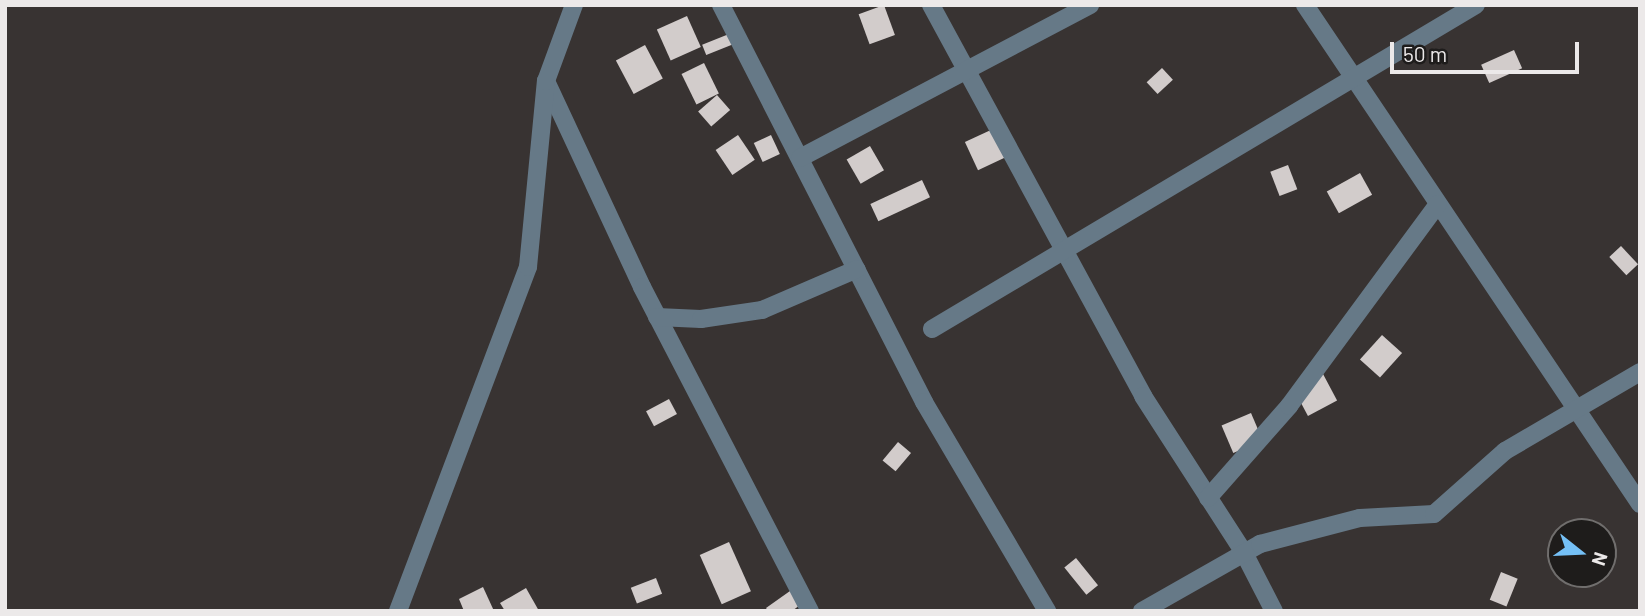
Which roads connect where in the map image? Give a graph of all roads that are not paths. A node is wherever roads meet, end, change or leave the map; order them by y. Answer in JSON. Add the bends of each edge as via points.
{"nodes":[{"id":1,"x":573,"y":5,"type":"edge"},
{"id":2,"x":721,"y":5,"type":"edge"},
{"id":3,"x":931,"y":5,"type":"edge"},
{"id":4,"x":1090,"y":5,"type":"edge"},
{"id":5,"x":1305,"y":5,"type":"edge"},
{"id":6,"x":1476,"y":5,"type":"edge"},
{"id":7,"x":962,"y":69,"type":"junction"},
{"id":8,"x":1354,"y":79,"type":"junction"},
{"id":9,"x":546,"y":81,"type":"junction"},
{"id":10,"x":800,"y":158,"type":"junction"},
{"id":11,"x":1438,"y":204,"type":"junction"},
{"id":12,"x":1065,"y":250,"type":"junction"},
{"id":13,"x":857,"y":269,"type":"junction"},
{"id":14,"x":657,"y":317,"type":"junction"},
{"id":15,"x":932,"y":329,"type":"dead end"},
{"id":16,"x":1640,"y":372,"type":"edge"},
{"id":17,"x":1576,"y":409,"type":"junction"},
{"id":18,"x":1208,"y":498,"type":"junction"},
{"id":19,"x":1640,"y":504,"type":"edge"},
{"id":20,"x":1244,"y":553,"type":"junction"},
{"id":21,"x":398,"y":611,"type":"edge"},
{"id":22,"x":810,"y":611,"type":"edge"},
{"id":23,"x":1046,"y":611,"type":"edge"},
{"id":24,"x":1142,"y":611,"type":"edge"},
{"id":25,"x":1274,"y":611,"type":"edge"}],
"edges":[{"from":1,"to":9,"type":"street"},
{"from":2,"to":10,"type":"street"},
{"from":3,"to":7,"type":"street"},
{"from":4,"to":7,"type":"street"},
{"from":5,"to":8,"type":"street"},
{"from":6,"to":8,"type":"street"},
{"from":7,"to":10,"type":"street"},
{"from":7,"to":12,"type":"street"},
{"from":8,"to":11,"type":"street"},
{"from":8,"to":12,"type":"street"},
{"from":9,"to":14,"type":"street"},
{"from":9,"to":21,"type":"street","via":[[528,267]]},
{"from":10,"to":13,"type":"street"},
{"from":11,"to":17,"type":"street"},
{"from":11,"to":18,"type":"street","via":[[1289,406]]},
{"from":12,"to":15,"type":"street"},
{"from":12,"to":18,"type":"street","via":[[1143,396]]},
{"from":13,"to":14,"type":"street","via":[[762,310],[701,319]]},
{"from":13,"to":23,"type":"street","via":[[924,402]]},
{"from":14,"to":22,"type":"street"},
{"from":16,"to":17,"type":"street"},
{"from":17,"to":19,"type":"street"},
{"from":17,"to":20,"type":"street","via":[[1505,452],[1434,514],[1360,518],[1260,544]]},
{"from":18,"to":20,"type":"street"},
{"from":20,"to":24,"type":"street"},
{"from":20,"to":25,"type":"street"}]}
